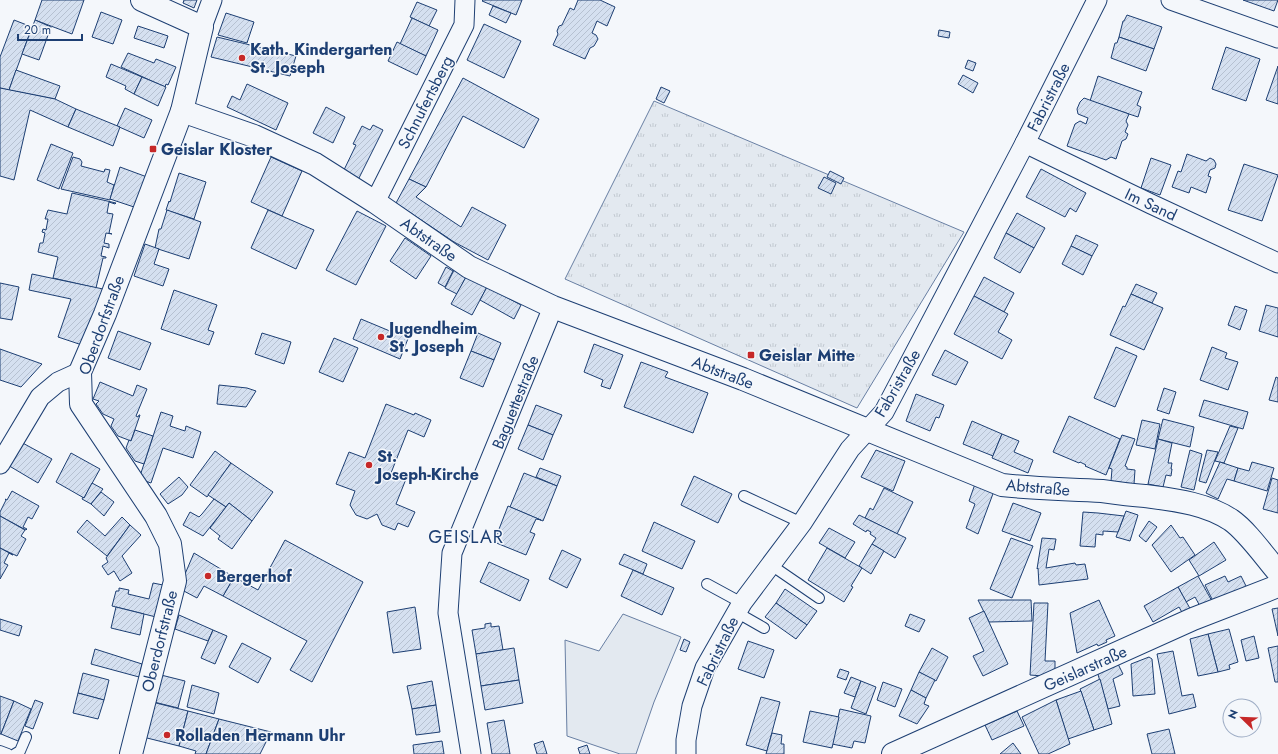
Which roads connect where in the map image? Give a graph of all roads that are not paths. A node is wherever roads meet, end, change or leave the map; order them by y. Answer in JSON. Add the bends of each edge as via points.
{"nodes":[{"id":1,"x":142,"y":0,"type":"edge"},
{"id":2,"x":212,"y":0,"type":"edge"},
{"id":3,"x":465,"y":0,"type":"edge"},
{"id":4,"x":1097,"y":0,"type":"edge"},
{"id":5,"x":1171,"y":0,"type":"edge"},
{"id":6,"x":202,"y":27,"type":"junction"},
{"id":7,"x":1278,"y":38,"type":"edge"},
{"id":8,"x":182,"y":111,"type":"junction"},
{"id":9,"x":1025,"y":142,"type":"junction"},
{"id":10,"x":375,"y":202,"type":"junction"},
{"id":11,"x":1278,"y":262,"type":"edge"},
{"id":12,"x":553,"y":307,"type":"junction"},
{"id":13,"x":80,"y":372,"type":"junction"},
{"id":14,"x":868,"y":430,"type":"junction"},
{"id":15,"x":0,"y":464,"type":"edge"},
{"id":16,"x":744,"y":496,"type":"dead end"},
{"id":17,"x":802,"y":523,"type":"junction"},
{"id":18,"x":770,"y":565,"type":"junction"},
{"id":19,"x":1278,"y":572,"type":"edge"},
{"id":20,"x":707,"y":584,"type":"dead end"},
{"id":21,"x":1278,"y":586,"type":"edge"},
{"id":22,"x":819,"y":598,"type":"dead end"},
{"id":23,"x":739,"y":607,"type":"junction"},
{"id":24,"x":764,"y":628,"type":"dead end"},
{"id":25,"x":26,"y":737,"type":"dead end"},
{"id":26,"x":0,"y":751,"type":"edge"},
{"id":27,"x":8,"y":754,"type":"edge"},
{"id":28,"x":15,"y":754,"type":"edge"},
{"id":29,"x":131,"y":754,"type":"edge"},
{"id":30,"x":471,"y":754,"type":"edge"},
{"id":31,"x":686,"y":754,"type":"edge"},
{"id":32,"x":893,"y":754,"type":"edge"}],
"edges":[{"from":1,"to":6,"type":"street"},
{"from":2,"to":6,"type":"street","name":"Oberdorfstraße"},
{"from":3,"to":10,"type":"street","name":"Schnufertsberg","via":[[464,25]]},
{"from":4,"to":9,"type":"street","name":"Fabristraße"},
{"from":5,"to":7,"type":"street"},
{"from":6,"to":8,"type":"street","name":"Oberdorfstraße"},
{"from":8,"to":10,"type":"street","name":"Abtstraße","via":[[254,136],[308,161]]},
{"from":8,"to":13,"type":"street","name":"Oberdorfstraße","via":[[105,314]]},
{"from":9,"to":11,"type":"street","name":"Im Sand","via":[[1151,204]]},
{"from":9,"to":14,"type":"street","name":"Fabristraße","via":[[884,412]]},
{"from":10,"to":12,"type":"street","name":"Abtstraße","via":[[469,267]]},
{"from":12,"to":14,"type":"street","name":"Abtstraße","via":[[743,379]]},
{"from":12,"to":30,"type":"street","name":"Baguettestraße","via":[[452,554],[448,613]]},
{"from":13,"to":15,"type":"street","via":[[58,382],[40,397]]},
{"from":13,"to":29,"type":"street","name":"Oberdorfstraße","via":[[81,404],[156,516],[170,544],[175,581]]},
{"from":14,"to":17,"type":"street","name":"Fabristraße","via":[[850,449]]},
{"from":14,"to":19,"type":"street","name":"Abtstraße","via":[[1002,485],[1102,491],[1201,506],[1233,521]]},
{"from":16,"to":17,"type":"lane"},
{"from":17,"to":18,"type":"street","name":"Fabristraße"},
{"from":18,"to":22,"type":"lane"},
{"from":18,"to":23,"type":"street","name":"Fabristraße"},
{"from":20,"to":23,"type":"lane"},
{"from":21,"to":32,"type":"street","name":"Geislarstraße","via":[[1193,619]]},
{"from":23,"to":24,"type":"lane"},
{"from":23,"to":31,"type":"street","name":"Fabristraße","via":[[705,668],[692,706]]},
{"from":25,"to":28,"type":"lane","via":[[20,751]]},
{"from":26,"to":27,"type":"lane"}]}
